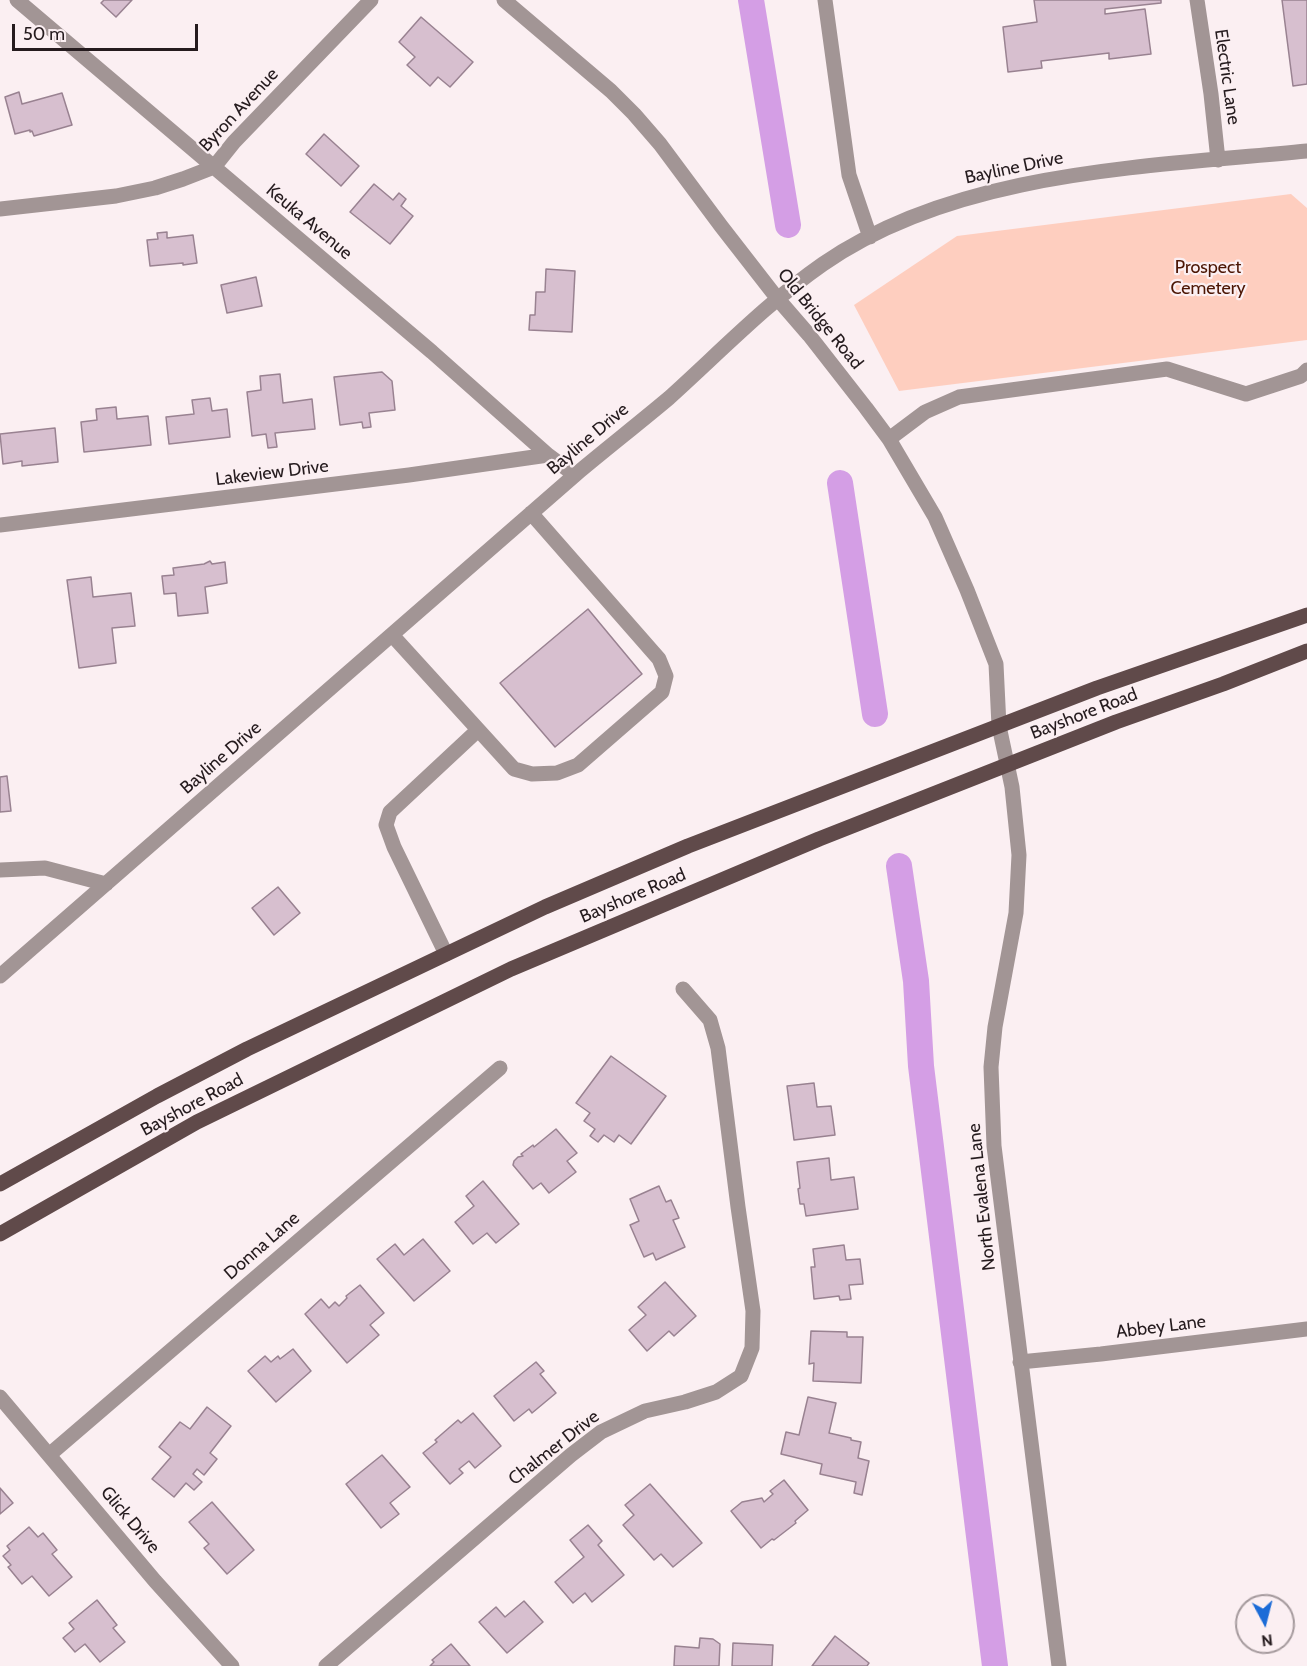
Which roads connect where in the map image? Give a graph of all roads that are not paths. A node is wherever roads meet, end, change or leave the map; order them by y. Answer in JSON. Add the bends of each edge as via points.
{"nodes":[{"id":1,"x":17,"y":0,"type":"edge"},
{"id":2,"x":371,"y":0,"type":"edge"},
{"id":3,"x":504,"y":0,"type":"edge"},
{"id":4,"x":825,"y":0,"type":"edge"},
{"id":5,"x":1197,"y":0,"type":"edge"},
{"id":6,"x":1307,"y":150,"type":"edge"},
{"id":7,"x":1218,"y":160,"type":"junction"},
{"id":8,"x":214,"y":167,"type":"junction"},
{"id":9,"x":0,"y":209,"type":"edge"},
{"id":10,"x":870,"y":237,"type":"junction"},
{"id":11,"x":777,"y":298,"type":"junction"},
{"id":12,"x":1307,"y":370,"type":"edge"},
{"id":13,"x":889,"y":439,"type":"junction"},
{"id":14,"x":548,"y":454,"type":"junction"},
{"id":15,"x":575,"y":475,"type":"junction"},
{"id":16,"x":531,"y":513,"type":"junction"},
{"id":17,"x":0,"y":525,"type":"edge"},
{"id":18,"x":1307,"y":615,"type":"edge"},
{"id":19,"x":392,"y":635,"type":"junction"},
{"id":20,"x":1307,"y":651,"type":"edge"},
{"id":21,"x":999,"y":726,"type":"junction"},
{"id":22,"x":478,"y":730,"type":"junction"},
{"id":23,"x":1008,"y":765,"type":"junction"},
{"id":24,"x":0,"y":870,"type":"edge"},
{"id":25,"x":106,"y":884,"type":"junction"},
{"id":26,"x":446,"y":954,"type":"junction"},
{"id":27,"x":0,"y":976,"type":"edge"},
{"id":28,"x":683,"y":989,"type":"dead end"},
{"id":29,"x":500,"y":1068,"type":"dead end"},
{"id":30,"x":0,"y":1184,"type":"edge"},
{"id":31,"x":0,"y":1234,"type":"edge"},
{"id":32,"x":1307,"y":1329,"type":"edge"},
{"id":33,"x":1020,"y":1362,"type":"junction"},
{"id":34,"x":0,"y":1397,"type":"edge"},
{"id":35,"x":49,"y":1455,"type":"junction"},
{"id":36,"x":232,"y":1666,"type":"edge"},
{"id":37,"x":326,"y":1666,"type":"edge"},
{"id":38,"x":1059,"y":1666,"type":"edge"}],
"edges":[{"from":1,"to":8,"type":"street","name":"Keuka Avenue"},
{"from":2,"to":8,"type":"street","name":"Byron Avenue"},
{"from":3,"to":11,"type":"street","name":"Old Bridge Road","via":[[634,114]]},
{"from":4,"to":10,"type":"street","via":[[849,175]]},
{"from":5,"to":7,"type":"street","name":"Electric Lane"},
{"from":6,"to":7,"type":"street","name":"Bayline Drive"},
{"from":7,"to":10,"type":"street","name":"Bayline Drive","via":[[1066,176],[980,195],[935,208]]},
{"from":8,"to":9,"type":"street","name":"Byron Avenue","via":[[155,188],[116,196]]},
{"from":8,"to":14,"type":"street","name":"Keuka Avenue"},
{"from":10,"to":11,"type":"street","name":"Bayline Drive","via":[[824,263]]},
{"from":11,"to":13,"type":"street","name":"Old Bridge Road"},
{"from":11,"to":15,"type":"street","name":"Bayline Drive","via":[[668,398]]},
{"from":12,"to":13,"type":"street","via":[[1301,376],[1246,394],[1167,369],[959,397],[925,412]]},
{"from":13,"to":21,"type":"street","name":"Old Bridge Road","via":[[935,517],[996,664]]},
{"from":14,"to":15,"type":"street","name":"Keuka Avenue"},
{"from":14,"to":17,"type":"street","name":"Lakeview Drive"},
{"from":15,"to":16,"type":"street","name":"Bayline Drive"},
{"from":16,"to":19,"type":"street","name":"Bayline Drive"},
{"from":16,"to":22,"type":"street","via":[[659,659],[666,676],[662,692],[578,765],[557,774],[514,769]]},
{"from":18,"to":21,"type":"main road","name":"Bayshore Road"},
{"from":19,"to":22,"type":"street"},
{"from":19,"to":25,"type":"street","name":"Bayline Drive"},
{"from":20,"to":23,"type":"main road","name":"Bayshore Road"},
{"from":21,"to":23,"type":"street","name":"North Evalena Lane"},
{"from":21,"to":26,"type":"main road","name":"Bayshore Road","via":[[688,846]]},
{"from":22,"to":26,"type":"street","via":[[390,812],[386,825]]},
{"from":23,"to":31,"type":"main road","name":"Bayshore Road","via":[[819,839],[511,969],[197,1122]]},
{"from":23,"to":33,"type":"street","name":"North Evalena Lane","via":[[1018,828],[1017,913],[991,1067],[994,1146]]},
{"from":24,"to":25,"type":"street","via":[[45,868]]},
{"from":25,"to":27,"type":"street","name":"Bayline Drive"},
{"from":26,"to":30,"type":"main road","name":"Bayshore Road","via":[[167,1090]]},
{"from":28,"to":37,"type":"street","name":"Chalmer Drive","via":[[710,1020],[718,1048],[753,1311],[752,1348],[741,1376],[716,1392],[645,1411],[601,1432]]},
{"from":29,"to":35,"type":"street","name":"Donna Lane"},
{"from":32,"to":33,"type":"street","name":"Abbey Lane"},
{"from":33,"to":38,"type":"street","name":"North Evalena Lane"},
{"from":34,"to":35,"type":"street","name":"Glick Drive"},
{"from":35,"to":36,"type":"street","name":"Glick Drive"}]}
